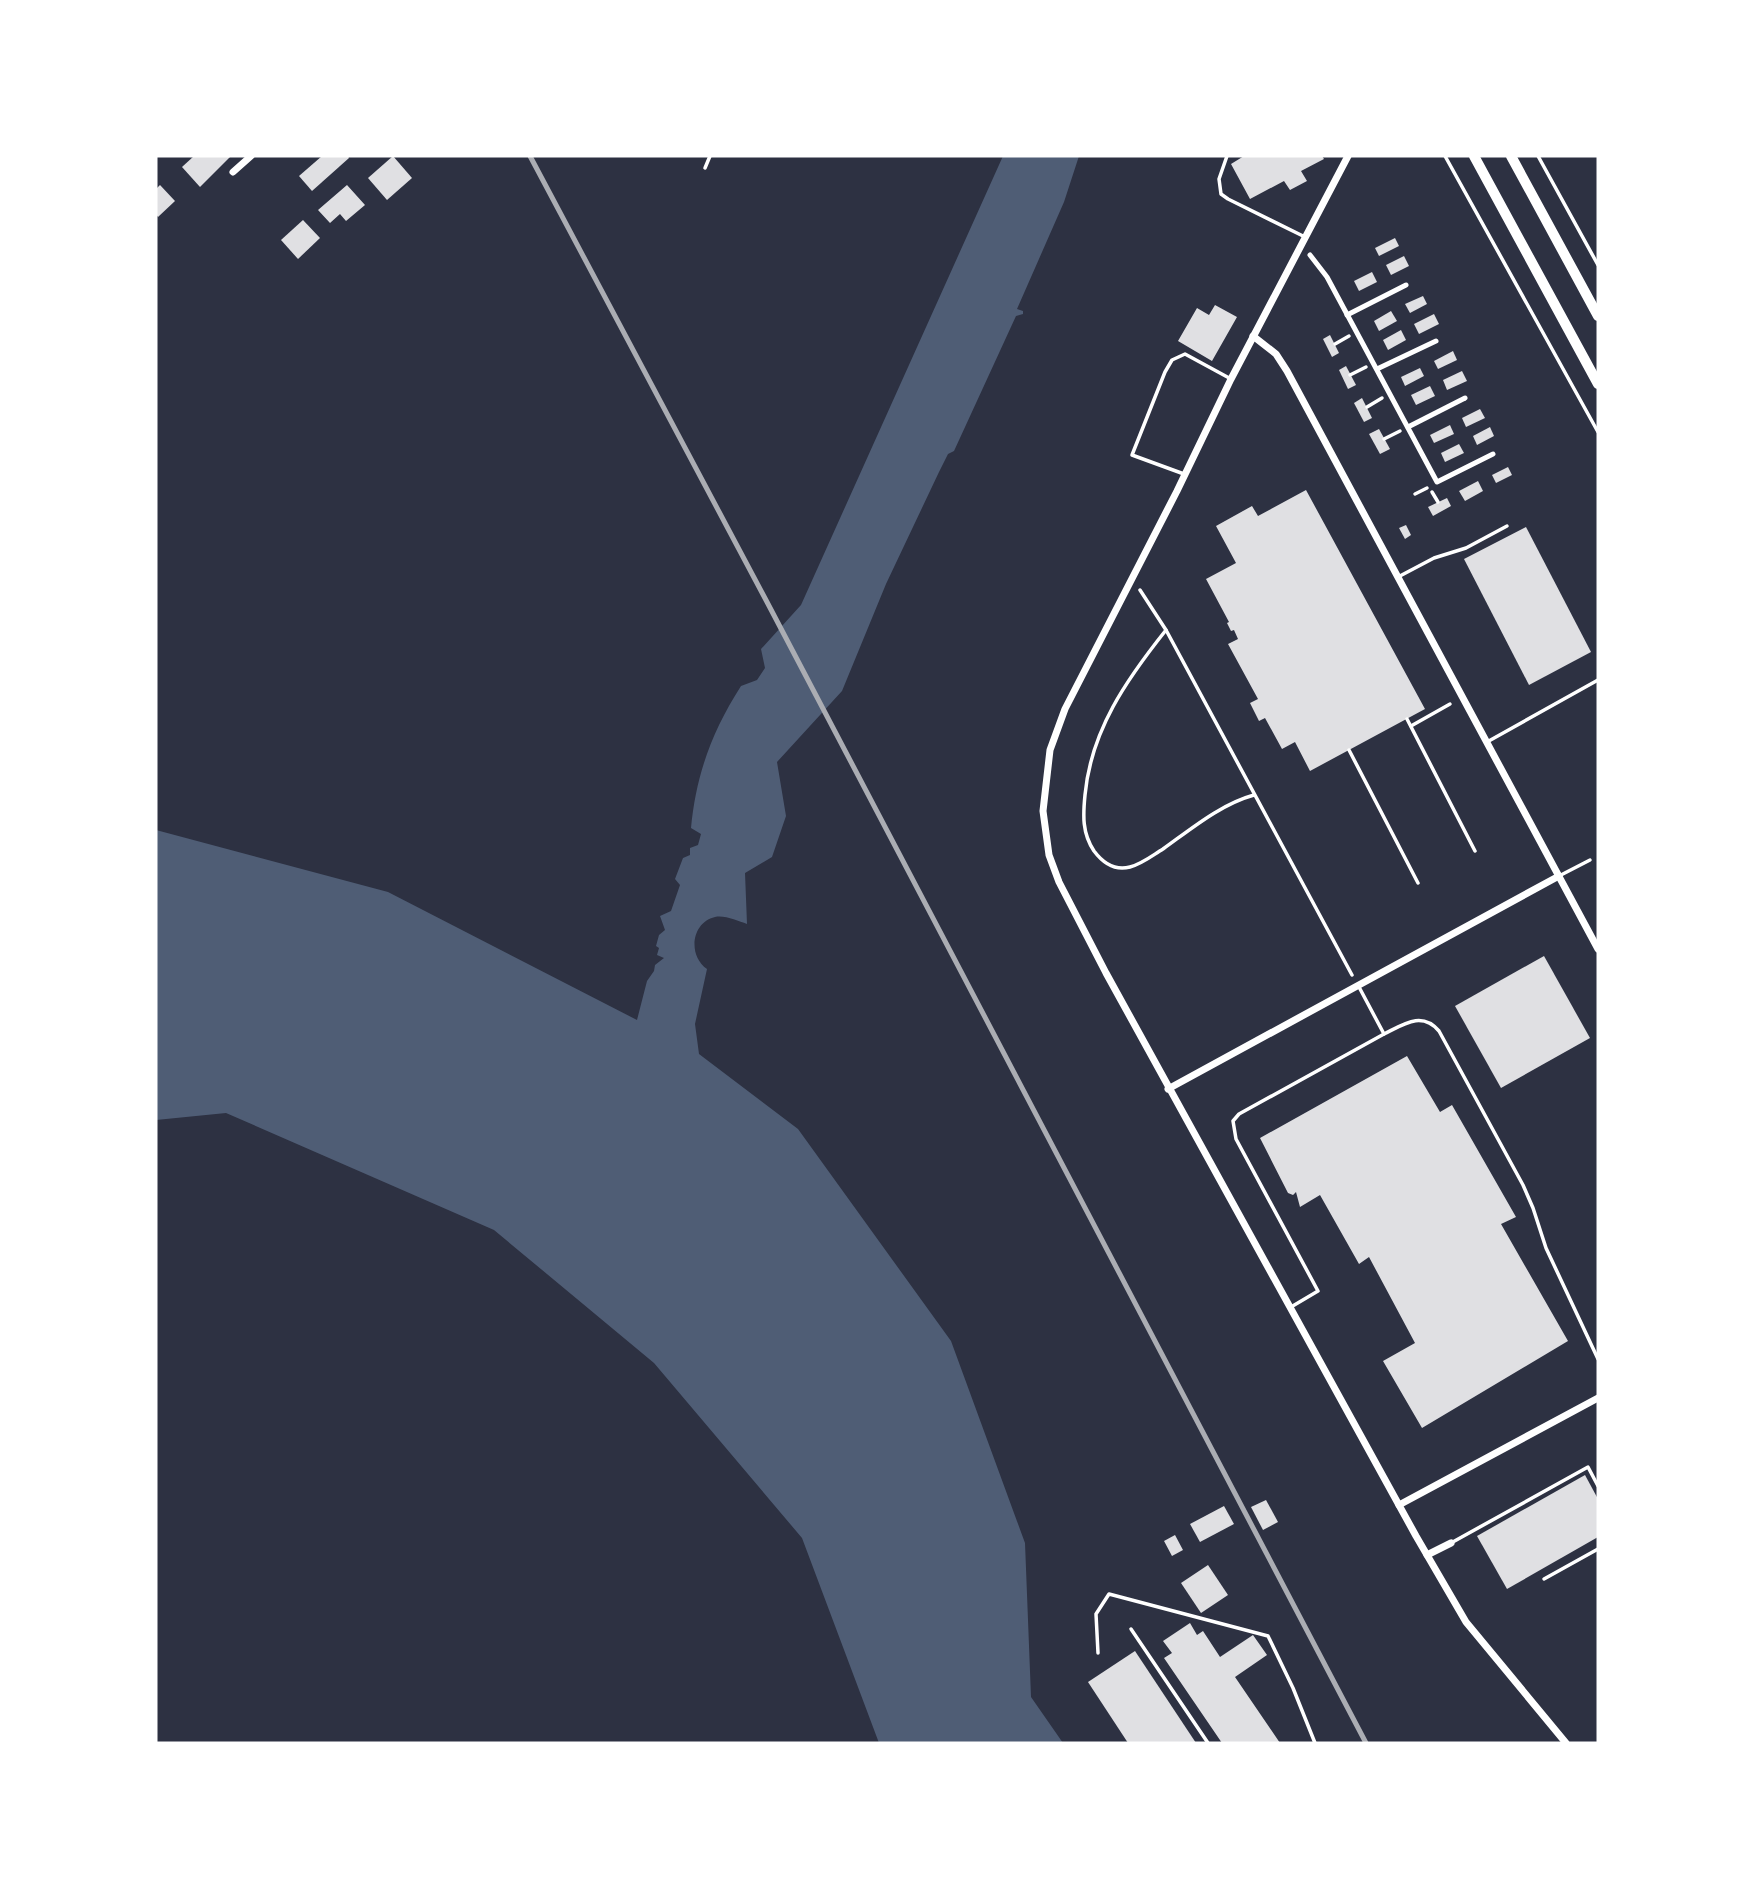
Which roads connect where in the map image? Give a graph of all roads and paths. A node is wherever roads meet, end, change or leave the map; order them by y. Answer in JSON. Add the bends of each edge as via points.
{"nodes":[{"id":1,"x":251,"y":156,"type":"edge"},
{"id":2,"x":710,"y":156,"type":"edge"},
{"id":3,"x":1227,"y":156,"type":"edge"},
{"id":4,"x":1348,"y":156,"type":"edge"},
{"id":5,"x":1445,"y":156,"type":"edge"},
{"id":6,"x":1474,"y":156,"type":"edge"},
{"id":7,"x":1511,"y":156,"type":"edge"},
{"id":8,"x":1538,"y":156,"type":"edge"},
{"id":9,"x":705,"y":168,"type":"dead end"},
{"id":10,"x":233,"y":173,"type":"dead end"},
{"id":11,"x":1305,"y":237,"type":"junction"},
{"id":12,"x":1310,"y":255,"type":"dead end"},
{"id":13,"x":1598,"y":265,"type":"edge"},
{"id":14,"x":1406,"y":285,"type":"dead end"},
{"id":15,"x":1347,"y":315,"type":"junction"},
{"id":16,"x":1598,"y":317,"type":"edge"},
{"id":17,"x":1253,"y":336,"type":"junction"},
{"id":18,"x":1436,"y":341,"type":"dead end"},
{"id":19,"x":1377,"y":369,"type":"junction"},
{"id":20,"x":1231,"y":379,"type":"junction"},
{"id":21,"x":1598,"y":384,"type":"edge"},
{"id":22,"x":1465,"y":398,"type":"dead end"},
{"id":23,"x":1408,"y":427,"type":"junction"},
{"id":24,"x":1598,"y":432,"type":"edge"},
{"id":25,"x":1493,"y":454,"type":"dead end"},
{"id":26,"x":1185,"y":475,"type":"junction"},
{"id":27,"x":1429,"y":486,"type":"dead end"},
{"id":28,"x":1415,"y":494,"type":"dead end"},
{"id":29,"x":1507,"y":526,"type":"dead end"},
{"id":30,"x":1398,"y":577,"type":"junction"},
{"id":31,"x":1132,"y":580,"type":"junction"},
{"id":32,"x":1166,"y":630,"type":"junction"},
{"id":33,"x":1598,"y":680,"type":"edge"},
{"id":34,"x":1450,"y":704,"type":"dead end"},
{"id":35,"x":1407,"y":719,"type":"dead end"},
{"id":36,"x":1411,"y":726,"type":"junction"},
{"id":37,"x":1486,"y":741,"type":"junction"},
{"id":38,"x":1349,"y":750,"type":"dead end"},
{"id":39,"x":1255,"y":795,"type":"junction"},
{"id":40,"x":1475,"y":851,"type":"dead end"},
{"id":41,"x":1590,"y":859,"type":"dead end"},
{"id":42,"x":1559,"y":876,"type":"junction"},
{"id":43,"x":1418,"y":883,"type":"dead end"},
{"id":44,"x":1598,"y":949,"type":"edge"},
{"id":45,"x":1358,"y":985,"type":"junction"},
{"id":46,"x":1384,"y":1034,"type":"junction"},
{"id":47,"x":1168,"y":1089,"type":"junction"},
{"id":48,"x":1290,"y":1307,"type":"junction"},
{"id":49,"x":1598,"y":1359,"type":"edge"},
{"id":50,"x":1598,"y":1398,"type":"edge"},
{"id":51,"x":1598,"y":1486,"type":"edge"},
{"id":52,"x":1399,"y":1505,"type":"junction"},
{"id":53,"x":1451,"y":1543,"type":"joint"},
{"id":54,"x":1598,"y":1549,"type":"edge"},
{"id":55,"x":1427,"y":1556,"type":"junction"},
{"id":56,"x":1544,"y":1579,"type":"dead end"},
{"id":57,"x":1131,"y":1629,"type":"dead end"},
{"id":58,"x":1098,"y":1653,"type":"dead end"},
{"id":59,"x":1208,"y":1743,"type":"edge"},
{"id":60,"x":1315,"y":1743,"type":"edge"},
{"id":61,"x":1566,"y":1743,"type":"edge"}],
"edges":[{"from":1,"to":10,"type":"street"},
{"from":2,"to":9,"type":"lane"},
{"from":3,"to":11,"type":"lane","via":[[1219,179],[1221,194]]},
{"from":4,"to":11,"type":"street"},
{"from":5,"to":24,"type":"path"},
{"from":6,"to":21,"type":"main road"},
{"from":7,"to":16,"type":"main road"},
{"from":8,"to":13,"type":"path"},
{"from":11,"to":17,"type":"street"},
{"from":12,"to":15,"type":"street"},
{"from":14,"to":15,"type":"street"},
{"from":15,"to":19,"type":"street"},
{"from":17,"to":20,"type":"street"},
{"from":17,"to":30,"type":"street","via":[[1276,354],[1287,371]]},
{"from":18,"to":19,"type":"street"},
{"from":19,"to":23,"type":"street"},
{"from":20,"to":26,"type":"street"},
{"from":20,"to":26,"type":"lane","via":[[1185,354],[1172,360],[1165,372],[1132,454]]},
{"from":22,"to":23,"type":"street"},
{"from":23,"to":25,"type":"street","via":[[1437,482]]},
{"from":26,"to":31,"type":"street"},
{"from":27,"to":28,"type":"path"},
{"from":29,"to":30,"type":"lane"},
{"from":30,"to":37,"type":"street"},
{"from":31,"to":32,"type":"path"},
{"from":31,"to":47,"type":"street","via":[[1060,721],[1050,750],[1043,811],[1049,855],[1059,882]]},
{"from":32,"to":39,"type":"path"},
{"from":32,"to":39,"type":"path","via":[[1115,699],[1099,735],[1088,770],[1084,824],[1088,840],[1103,861],[1129,867],[1227,806]]},
{"from":33,"to":37,"type":"lane"},
{"from":34,"to":36,"type":"path"},
{"from":35,"to":36,"type":"path"},
{"from":36,"to":40,"type":"path"},
{"from":37,"to":42,"type":"street"},
{"from":38,"to":43,"type":"path"},
{"from":39,"to":45,"type":"path"},
{"from":41,"to":42,"type":"lane"},
{"from":42,"to":44,"type":"street"},
{"from":42,"to":45,"type":"street"},
{"from":45,"to":46,"type":"lane"},
{"from":45,"to":47,"type":"street"},
{"from":46,"to":48,"type":"lane","via":[[1233,1121],[1236,1139],[1318,1291]]},
{"from":46,"to":49,"type":"lane","via":[[1416,1019],[1428,1021],[1439,1031],[1527,1194],[1546,1248]]},
{"from":47,"to":48,"type":"street"},
{"from":48,"to":52,"type":"street"},
{"from":50,"to":52,"type":"street"},
{"from":51,"to":53,"type":"lane","via":[[1588,1467]]},
{"from":52,"to":55,"type":"street"},
{"from":53,"to":55,"type":"street"},
{"from":54,"to":56,"type":"lane"},
{"from":55,"to":61,"type":"street","via":[[1466,1622]]},
{"from":57,"to":59,"type":"lane"},
{"from":58,"to":60,"type":"lane","via":[[1096,1614],[1110,1594],[1268,1636]]}]}
